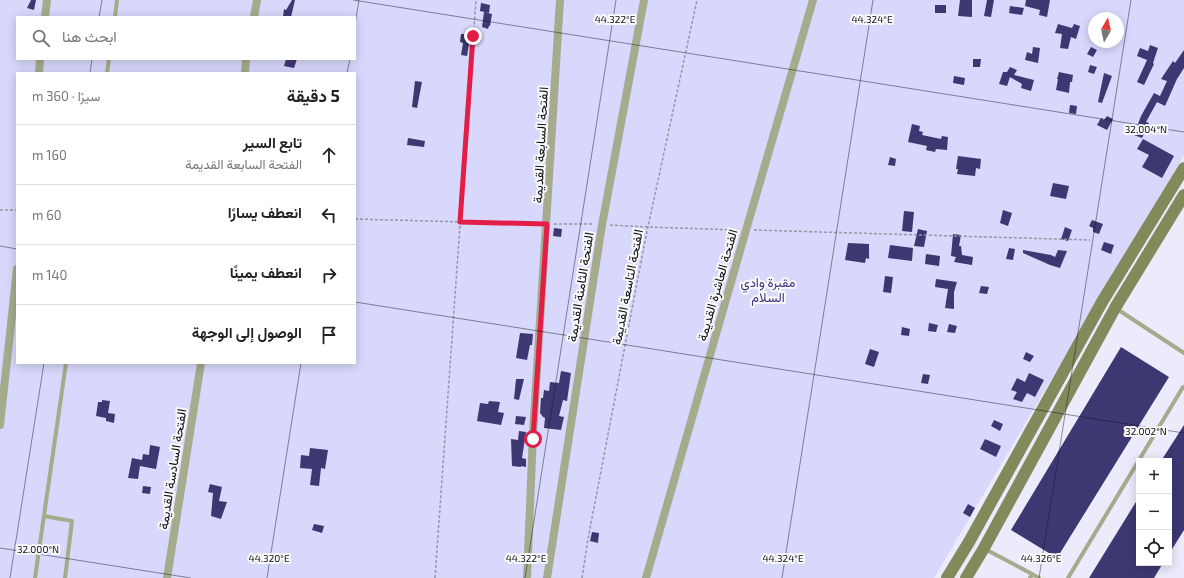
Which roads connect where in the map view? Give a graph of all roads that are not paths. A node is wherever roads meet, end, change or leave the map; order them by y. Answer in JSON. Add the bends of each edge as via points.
{"nodes":[{"id":1,"x":47,"y":0,"type":"edge"},
{"id":2,"x":117,"y":0,"type":"edge"},
{"id":3,"x":257,"y":0,"type":"edge"},
{"id":4,"x":560,"y":0,"type":"edge"},
{"id":5,"x":644,"y":0,"type":"edge"},
{"id":6,"x":813,"y":0,"type":"edge"},
{"id":7,"x":45,"y":16,"type":"edge"},
{"id":8,"x":115,"y":16,"type":"edge"},
{"id":9,"x":254,"y":16,"type":"edge"},
{"id":10,"x":40,"y":60,"type":"edge"},
{"id":11,"x":109,"y":60,"type":"edge"},
{"id":12,"x":246,"y":60,"type":"edge"},
{"id":13,"x":38,"y":72,"type":"edge"},
{"id":14,"x":107,"y":72,"type":"edge"},
{"id":15,"x":244,"y":72,"type":"edge"},
{"id":16,"x":1184,"y":168,"type":"edge"},
{"id":17,"x":1184,"y":195,"type":"edge"},
{"id":18,"x":16,"y":278,"type":"edge"},
{"id":19,"x":1114,"y":308,"type":"junction"},
{"id":20,"x":1184,"y":353,"type":"edge"},
{"id":21,"x":66,"y":364,"type":"edge"},
{"id":22,"x":201,"y":364,"type":"edge"},
{"id":23,"x":1183,"y":387,"type":"dead end"},
{"id":24,"x":0,"y":425,"type":"edge"},
{"id":25,"x":44,"y":516,"type":"junction"},
{"id":26,"x":984,"y":548,"type":"junction"},
{"id":27,"x":1031,"y":576,"type":"edge"},
{"id":28,"x":35,"y":578,"type":"edge"},
{"id":29,"x":65,"y":578,"type":"edge"},
{"id":30,"x":167,"y":578,"type":"edge"},
{"id":31,"x":527,"y":578,"type":"edge"},
{"id":32,"x":547,"y":578,"type":"edge"},
{"id":33,"x":646,"y":578,"type":"edge"},
{"id":34,"x":947,"y":578,"type":"edge"},
{"id":35,"x":966,"y":578,"type":"edge"},
{"id":36,"x":1039,"y":578,"type":"edge"},
{"id":37,"x":1068,"y":578,"type":"edge"}],
"edges":[{"from":1,"to":7,"type":"street"},
{"from":2,"to":8,"type":"lane"},
{"from":3,"to":9,"type":"street"},
{"from":4,"to":31,"type":"street","name":"الفتحة السابعة القديمة"},
{"from":5,"to":32,"type":"street","name":"الفتحة الثامنة القديمة","via":[[602,225]]},
{"from":6,"to":33,"type":"street","name":"الفتحة العاشرة القديمة"},
{"from":10,"to":13,"type":"street"},
{"from":11,"to":14,"type":"lane"},
{"from":12,"to":15,"type":"street"},
{"from":16,"to":34,"type":"main road","via":[[1102,302]]},
{"from":17,"to":19,"type":"main road"},
{"from":18,"to":24,"type":"street"},
{"from":19,"to":20,"type":"lane"},
{"from":19,"to":26,"type":"main road"},
{"from":21,"to":25,"type":"lane"},
{"from":22,"to":30,"type":"street","name":"الفتحة السادسة القديمة"},
{"from":23,"to":37,"type":"lane"},
{"from":25,"to":28,"type":"lane"},
{"from":25,"to":29,"type":"lane","via":[[72,521]]},
{"from":26,"to":27,"type":"lane"},
{"from":26,"to":35,"type":"main road"},
{"from":27,"to":36,"type":"lane"}]}
